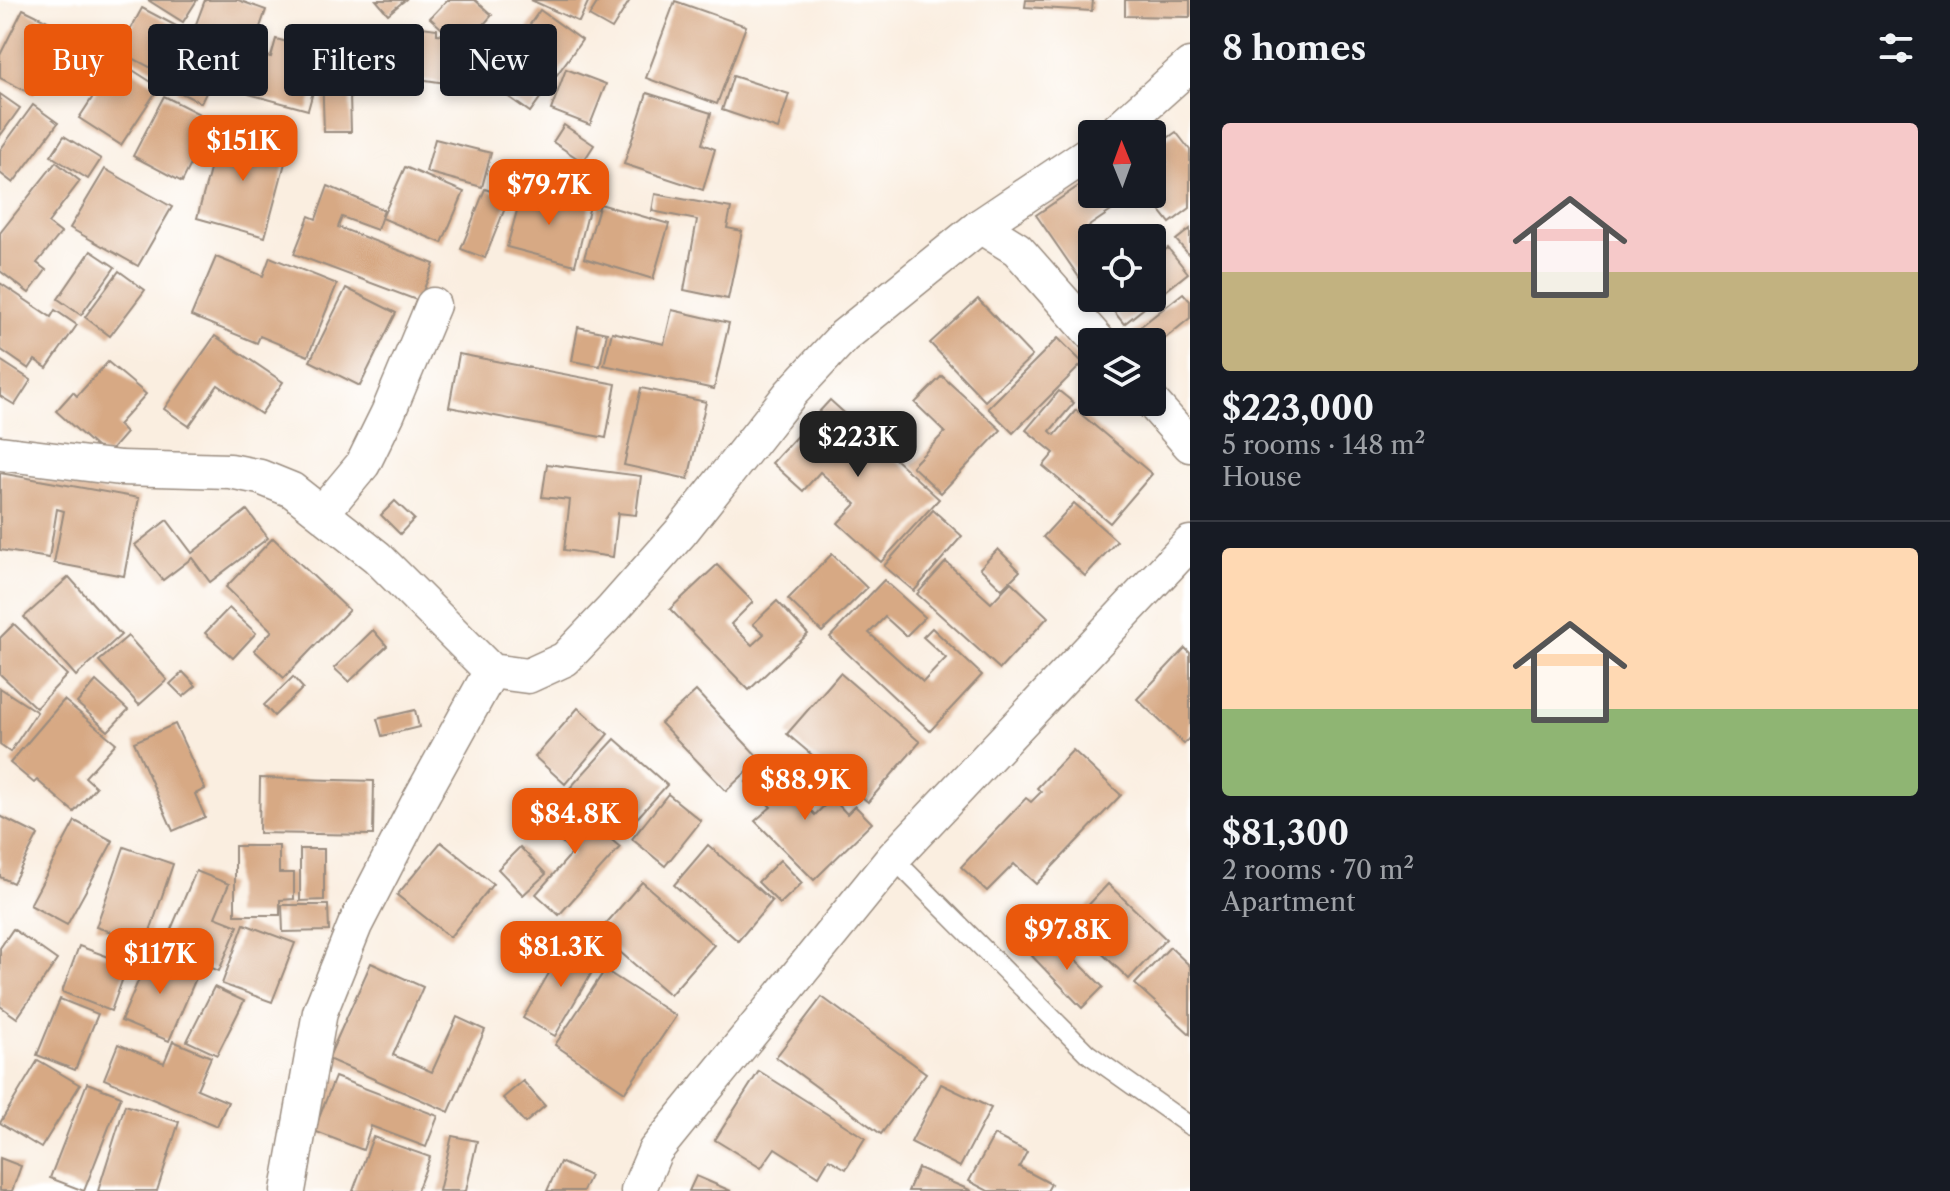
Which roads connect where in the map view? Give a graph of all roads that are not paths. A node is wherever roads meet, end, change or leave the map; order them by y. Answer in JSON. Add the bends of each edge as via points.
{"nodes":[{"id":1,"x":1190,"y":65,"type":"edge"},
{"id":2,"x":1129,"y":120,"type":"edge"},
{"id":3,"x":1078,"y":160,"type":"edge"},
{"id":4,"x":980,"y":226,"type":"junction"},
{"id":5,"x":433,"y":305,"type":"dead end"},
{"id":6,"x":1087,"y":328,"type":"edge"},
{"id":7,"x":1164,"y":416,"type":"edge"},
{"id":8,"x":1190,"y":445,"type":"edge"},
{"id":9,"x":0,"y":453,"type":"edge"},
{"id":10,"x":322,"y":513,"type":"junction"},
{"id":11,"x":1190,"y":543,"type":"edge"},
{"id":12,"x":491,"y":671,"type":"junction"},
{"id":13,"x":893,"y":858,"type":"junction"},
{"id":14,"x":1190,"y":1126,"type":"edge"},
{"id":15,"x":288,"y":1191,"type":"edge"},
{"id":16,"x":638,"y":1191,"type":"edge"}],
"edges":[{"from":1,"to":2,"type":"street"},
{"from":3,"to":4,"type":"street"},
{"from":4,"to":6,"type":"street","via":[[1017,249]]},
{"from":4,"to":12,"type":"street","via":[[844,336],[791,393],[681,532],[565,659],[528,676]]},
{"from":5,"to":10,"type":"street","via":[[363,464]]},
{"from":7,"to":8,"type":"street"},
{"from":9,"to":10,"type":"street","via":[[120,468],[230,471],[292,490]]},
{"from":10,"to":12,"type":"street","via":[[377,557]]},
{"from":11,"to":13,"type":"street"},
{"from":12,"to":15,"type":"street","via":[[355,925],[320,1012]]},
{"from":13,"to":14,"type":"lane","via":[[1087,1053]]},
{"from":13,"to":16,"type":"street","via":[[655,1151]]}]}
